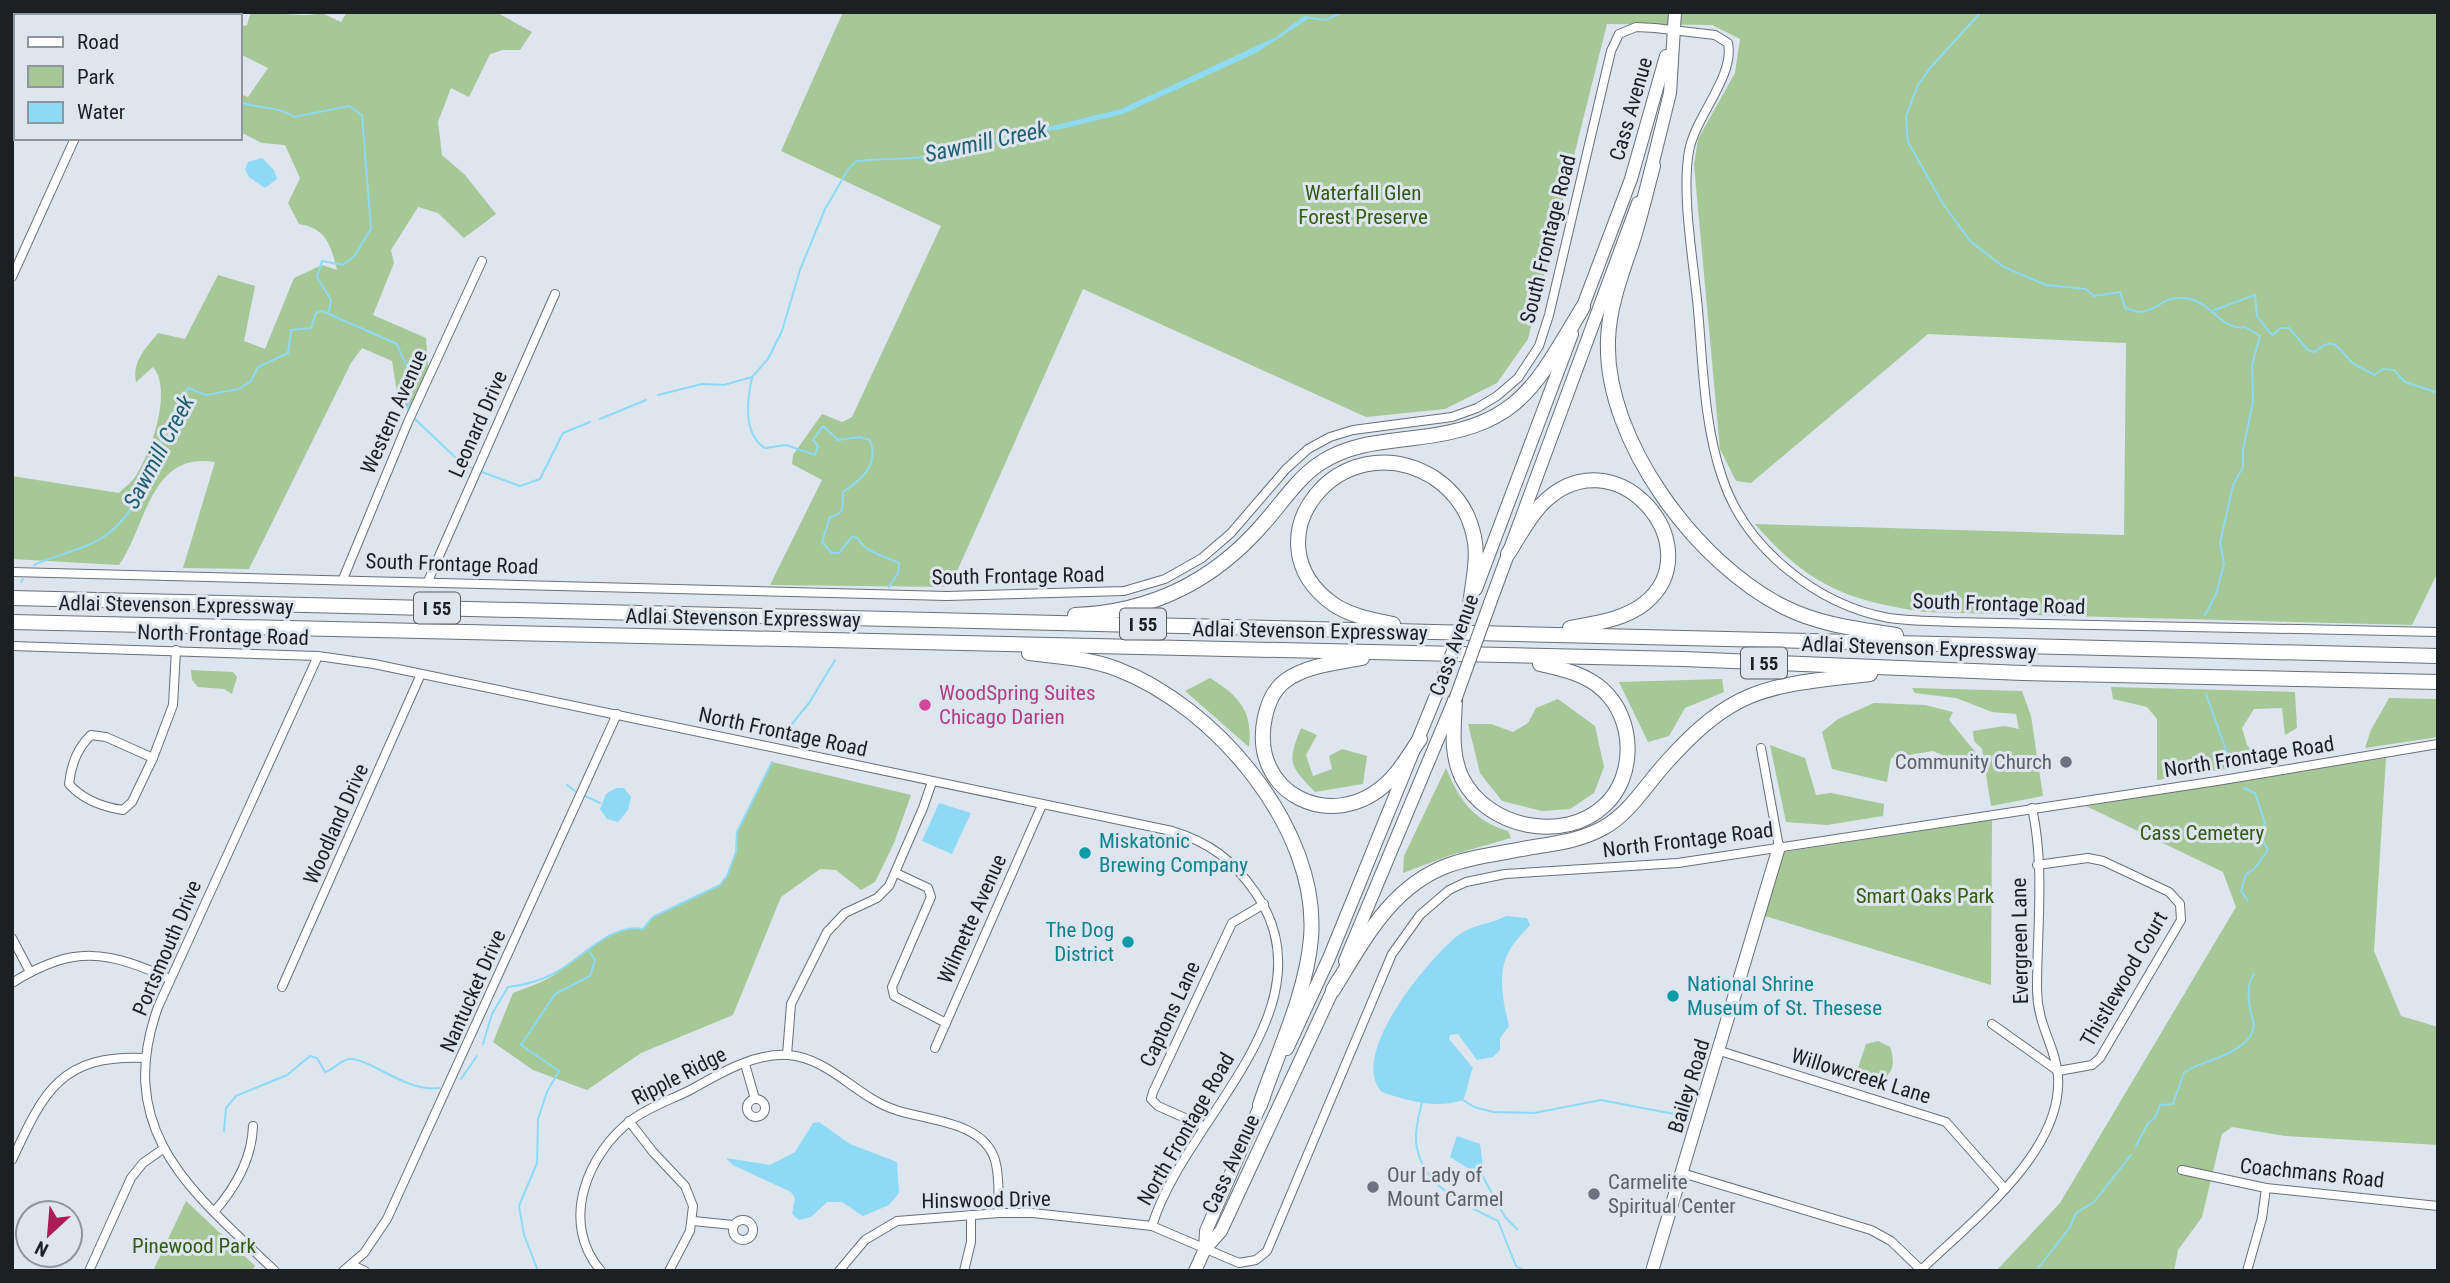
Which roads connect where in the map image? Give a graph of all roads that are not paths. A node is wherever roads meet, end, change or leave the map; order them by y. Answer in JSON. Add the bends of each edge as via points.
{"nodes":[{"id":1,"x":1675,"y":12,"type":"edge"},
{"id":2,"x":1672,"y":32,"type":"junction"},
{"id":3,"x":74,"y":140,"type":"edge"},
{"id":4,"x":1653,"y":166,"type":"junction"},
{"id":5,"x":482,"y":261,"type":"dead end"},
{"id":6,"x":12,"y":276,"type":"edge"},
{"id":7,"x":555,"y":294,"type":"dead end"},
{"id":8,"x":1583,"y":307,"type":"junction"},
{"id":9,"x":1508,"y":554,"type":"junction"},
{"id":10,"x":12,"y":572,"type":"edge"},
{"id":11,"x":343,"y":579,"type":"junction"},
{"id":12,"x":428,"y":581,"type":"junction"},
{"id":13,"x":12,"y":598,"type":"edge"},
{"id":14,"x":1470,"y":606,"type":"junction"},
{"id":15,"x":950,"y":620,"type":"junction"},
{"id":16,"x":12,"y":622,"type":"edge"},
{"id":17,"x":1426,"y":632,"type":"junction"},
{"id":18,"x":2438,"y":632,"type":"edge"},
{"id":19,"x":1546,"y":633,"type":"junction"},
{"id":20,"x":919,"y":642,"type":"junction"},
{"id":21,"x":1953,"y":644,"type":"junction"},
{"id":22,"x":12,"y":646,"type":"edge"},
{"id":23,"x":176,"y":650,"type":"junction"},
{"id":24,"x":1391,"y":653,"type":"junction"},
{"id":25,"x":318,"y":656,"type":"junction"},
{"id":26,"x":2438,"y":656,"type":"edge"},
{"id":27,"x":1504,"y":657,"type":"junction"},
{"id":28,"x":1916,"y":669,"type":"junction"},
{"id":29,"x":421,"y":674,"type":"junction"},
{"id":30,"x":2438,"y":682,"type":"edge"},
{"id":31,"x":1455,"y":700,"type":"junction"},
{"id":32,"x":617,"y":714,"type":"junction"},
{"id":33,"x":1420,"y":739,"type":"junction"},
{"id":34,"x":2438,"y":744,"type":"edge"},
{"id":35,"x":1761,"y":748,"type":"dead end"},
{"id":36,"x":153,"y":758,"type":"junction"},
{"id":37,"x":932,"y":782,"type":"junction"},
{"id":38,"x":1042,"y":805,"type":"junction"},
{"id":39,"x":2032,"y":808,"type":"junction"},
{"id":40,"x":1779,"y":847,"type":"junction"},
{"id":41,"x":2037,"y":865,"type":"junction"},
{"id":42,"x":896,"y":873,"type":"junction"},
{"id":43,"x":1264,"y":904,"type":"junction"},
{"id":44,"x":12,"y":937,"type":"edge"},
{"id":45,"x":30,"y":972,"type":"junction"},
{"id":46,"x":170,"y":979,"type":"junction"},
{"id":47,"x":12,"y":983,"type":"edge"},
{"id":48,"x":282,"y":987,"type":"dead end"},
{"id":49,"x":1333,"y":990,"type":"junction"},
{"id":50,"x":946,"y":1023,"type":"junction"},
{"id":51,"x":1992,"y":1024,"type":"dead end"},
{"id":52,"x":934,"y":1048,"type":"dead end"},
{"id":53,"x":1720,"y":1051,"type":"junction"},
{"id":54,"x":787,"y":1055,"type":"junction"},
{"id":55,"x":146,"y":1058,"type":"junction"},
{"id":56,"x":745,"y":1064,"type":"junction"},
{"id":57,"x":2058,"y":1071,"type":"junction"},
{"id":58,"x":755,"y":1100,"type":"dead end"},
{"id":59,"x":1261,"y":1105,"type":"junction"},
{"id":60,"x":629,"y":1121,"type":"junction"},
{"id":61,"x":253,"y":1126,"type":"dead end"},
{"id":62,"x":1203,"y":1126,"type":"junction"},
{"id":63,"x":163,"y":1149,"type":"junction"},
{"id":64,"x":12,"y":1160,"type":"edge"},
{"id":65,"x":2182,"y":1170,"type":"dead end"},
{"id":66,"x":1682,"y":1173,"type":"junction"},
{"id":67,"x":2266,"y":1188,"type":"junction"},
{"id":68,"x":2005,"y":1189,"type":"junction"},
{"id":69,"x":2438,"y":1206,"type":"edge"},
{"id":70,"x":214,"y":1212,"type":"junction"},
{"id":71,"x":999,"y":1213,"type":"junction"},
{"id":72,"x":971,"y":1215,"type":"junction"},
{"id":73,"x":693,"y":1221,"type":"junction"},
{"id":74,"x":733,"y":1225,"type":"dead end"},
{"id":75,"x":1152,"y":1226,"type":"junction"},
{"id":76,"x":1205,"y":1249,"type":"junction"},
{"id":77,"x":352,"y":1265,"type":"junction"},
{"id":78,"x":1920,"y":1270,"type":"edge"},
{"id":79,"x":89,"y":1271,"type":"edge"},
{"id":80,"x":275,"y":1271,"type":"edge"},
{"id":81,"x":343,"y":1271,"type":"edge"},
{"id":82,"x":365,"y":1271,"type":"edge"},
{"id":83,"x":601,"y":1271,"type":"edge"},
{"id":84,"x":669,"y":1271,"type":"edge"},
{"id":85,"x":839,"y":1271,"type":"edge"},
{"id":86,"x":964,"y":1271,"type":"edge"},
{"id":87,"x":1195,"y":1271,"type":"edge"},
{"id":88,"x":1652,"y":1271,"type":"edge"},
{"id":89,"x":2247,"y":1271,"type":"edge"}],
"edges":[{"from":1,"to":2,"type":"main road","name":"Cass Avenue"},
{"from":2,"to":4,"type":"main road","name":"Cass Avenue","via":[[1670,93]]},
{"from":2,"to":8,"type":"main road","name":"Cass Avenue","via":[[1631,179]]},
{"from":2,"to":12,"type":"street","name":"South Frontage Road","via":[[1636,27],[1619,34],[1615,41],[1549,315],[1539,345],[1518,378],[1477,408],[1452,416],[1363,428],[1308,449],[1231,533],[1202,558],[1165,579],[1103,594],[960,596]]},
{"from":2,"to":18,"type":"street","name":"South Frontage Road","via":[[1714,35],[1728,43],[1727,66],[1696,129],[1687,164],[1702,351],[1711,433],[1722,478],[1745,523],[1779,563],[1831,597],[1890,618]]},
{"from":3,"to":6,"type":"street"},
{"from":4,"to":9,"type":"main road","name":"Cass Avenue"},
{"from":4,"to":21,"type":"highway","via":[[1619,280],[1608,344],[1619,411],[1648,474],[1717,559],[1782,606],[1848,629]]},
{"from":5,"to":11,"type":"street","name":"Western Avenue"},
{"from":7,"to":12,"type":"street","name":"Leonard Drive"},
{"from":8,"to":14,"type":"main road","name":"Cass Avenue"},
{"from":8,"to":15,"type":"highway","via":[[1533,386],[1511,406],[1466,430],[1356,446],[1320,463],[1244,546],[1206,577],[1178,592],[1114,611]]},
{"from":9,"to":19,"type":"highway","via":[[1541,505],[1579,483],[1597,480],[1623,487],[1659,518],[1666,560],[1661,581],[1648,601],[1620,618]]},
{"from":9,"to":31,"type":"main road","name":"Cass Avenue","bridge":true},
{"from":10,"to":11,"type":"street","name":"South Frontage Road"},
{"from":11,"to":12,"type":"street","name":"South Frontage Road"},
{"from":13,"to":15,"type":"highway","name":"Adlai Stevenson Expressway","number":"I 55"},
{"from":14,"to":17,"type":"highway","via":[[1475,539],[1466,514],[1447,487],[1424,472],[1392,461],[1366,463],[1337,474],[1314,493],[1305,509],[1300,539],[1306,575],[1334,606]]},
{"from":14,"to":33,"type":"main road","name":"Cass Avenue","bridge":true},
{"from":15,"to":17,"type":"highway","name":"Adlai Stevenson Expressway","number":"I 55"},
{"from":16,"to":20,"type":"highway","name":"Adlai Stevenson Expressway","number":"I 55"},
{"from":17,"to":19,"type":"highway","name":"Adlai Stevenson Expressway","number":"I 55"},
{"from":19,"to":21,"type":"highway","name":"Adlai Stevenson Expressway","number":"I 55"},
{"from":20,"to":24,"type":"highway","name":"Adlai Stevenson Expressway","number":"I 55"},
{"from":20,"to":59,"type":"highway","via":[[1038,654],[1116,668],[1183,705],[1255,779],[1290,836],[1304,874],[1311,916],[1300,992]]},
{"from":21,"to":26,"type":"highway","name":"Adlai Stevenson Expressway","number":"I 55"},
{"from":22,"to":23,"type":"street","name":"North Frontage Road"},
{"from":23,"to":25,"type":"street","name":"North Frontage Road"},
{"from":23,"to":36,"type":"street","via":[[173,705]]},
{"from":24,"to":27,"type":"highway","name":"Adlai Stevenson Expressway","number":"I 55"},
{"from":24,"to":33,"type":"highway","via":[[1312,667],[1285,681],[1266,713],[1265,758],[1293,794],[1311,804],[1335,807],[1362,800],[1388,783]]},
{"from":25,"to":29,"type":"street","name":"North Frontage Road"},
{"from":25,"to":46,"type":"street","name":"Portsmouth Drive"},
{"from":27,"to":28,"type":"highway","name":"Adlai Stevenson Expressway","number":"I 55"},
{"from":27,"to":31,"type":"highway","via":[[1573,672],[1599,687],[1614,704],[1626,729],[1628,757],[1618,789],[1603,807],[1577,821],[1548,828],[1510,820],[1486,806],[1463,780],[1452,749]]},
{"from":28,"to":30,"type":"highway","name":"Adlai Stevenson Expressway","number":"I 55"},
{"from":28,"to":49,"type":"highway","via":[[1788,683],[1730,704],[1698,728],[1624,812],[1601,830],[1570,841],[1462,861],[1417,881],[1386,910]]},
{"from":29,"to":32,"type":"street","name":"North Frontage Road"},
{"from":29,"to":48,"type":"street","name":"Woodland Drive"},
{"from":31,"to":49,"type":"main road","name":"Cass Avenue"},
{"from":32,"to":37,"type":"street","name":"North Frontage Road"},
{"from":32,"to":77,"type":"street","name":"Nantucket Drive","via":[[387,1219]]},
{"from":33,"to":59,"type":"main road","name":"Cass Avenue","via":[[1329,958]]},
{"from":34,"to":39,"type":"street","name":"North Frontage Road"},
{"from":35,"to":40,"type":"street","name":"Bailey Road"},
{"from":36,"to":36,"type":"street","via":[[132,802],[123,810],[109,808],[69,784],[72,764],[91,735]]},
{"from":37,"to":38,"type":"street","name":"North Frontage Road"},
{"from":37,"to":42,"type":"street"},
{"from":38,"to":43,"type":"street","name":"North Frontage Road","via":[[1197,839],[1239,870]]},
{"from":38,"to":50,"type":"street","name":"Wilmette Avenue"},
{"from":39,"to":40,"type":"street","name":"North Frontage Road"},
{"from":39,"to":41,"type":"street","name":"Evergreen Lane"},
{"from":40,"to":53,"type":"main road","name":"Bailey Road"},
{"from":40,"to":76,"type":"street","name":"North Frontage Road","via":[[1678,863],[1504,874],[1449,890],[1420,915],[1392,954],[1267,1251],[1256,1260],[1239,1263]]},
{"from":41,"to":57,"type":"street","name":"Evergreen Lane","via":[[2038,1010]]},
{"from":41,"to":57,"type":"street","name":"Thistlewood Court","via":[[2088,858],[2103,861],[2169,892],[2182,912],[2178,928],[2100,1058],[2092,1065]]},
{"from":42,"to":50,"type":"street","via":[[928,888],[931,897],[892,987],[894,996]]},
{"from":42,"to":54,"type":"street","via":[[877,898],[845,913],[831,926],[791,1004]]},
{"from":43,"to":62,"type":"street","name":"North Frontage Road","via":[[1273,923],[1277,951],[1274,1001],[1257,1042]]},
{"from":43,"to":62,"type":"street","name":"Captons Lane","via":[[1231,923],[1151,1099]]},
{"from":44,"to":45,"type":"street"},
{"from":45,"to":46,"type":"street","via":[[74,957],[99,955],[128,961]]},
{"from":45,"to":47,"type":"street"},
{"from":46,"to":55,"type":"street","name":"Portsmouth Drive","via":[[152,1022]]},
{"from":49,"to":76,"type":"main road","name":"Cass Avenue","via":[[1221,1231]]},
{"from":50,"to":52,"type":"street","name":"Wilmette Avenue"},
{"from":51,"to":57,"type":"street"},
{"from":53,"to":66,"type":"main road","name":"Bailey Road"},
{"from":53,"to":68,"type":"street","name":"Willowcreek Lane","via":[[1946,1122]]},
{"from":54,"to":56,"type":"street","name":"Ripple Ridge"},
{"from":54,"to":71,"type":"street","name":"Ripple Ridge","via":[[822,1066],[888,1107],[976,1135],[995,1159]]},
{"from":55,"to":63,"type":"street","name":"Portsmouth Drive","via":[[149,1109]]},
{"from":55,"to":64,"type":"street","via":[[90,1062],[61,1078],[38,1106]]},
{"from":56,"to":58,"type":"street"},
{"from":56,"to":60,"type":"street","name":"Ripple Ridge","via":[[723,1070]]},
{"from":57,"to":68,"type":"street","name":"Evergreen Lane","via":[[2051,1118],[2025,1165]]},
{"from":59,"to":76,"type":"main road","name":"Cass Avenue","via":[[1206,1231]]},
{"from":60,"to":73,"type":"street","name":"Ripple Ridge","via":[[685,1186]]},
{"from":60,"to":83,"type":"street","name":"Ripple Ridge","via":[[603,1149],[579,1202],[589,1254]]},
{"from":61,"to":70,"type":"street","via":[[252,1146],[233,1188]]},
{"from":62,"to":75,"type":"street","name":"North Frontage Road","via":[[1161,1200]]},
{"from":63,"to":70,"type":"street","name":"Portsmouth Drive"},
{"from":63,"to":79,"type":"street","via":[[131,1178]]},
{"from":65,"to":67,"type":"street","name":"Coachmans Road"},
{"from":66,"to":78,"type":"street","via":[[1871,1230],[1891,1241]]},
{"from":66,"to":88,"type":"main road","name":"Bailey Road"},
{"from":67,"to":69,"type":"street","name":"Coachmans Road"},
{"from":67,"to":89,"type":"street"},
{"from":68,"to":78,"type":"street","name":"Evergreen Lane"},
{"from":70,"to":80,"type":"street","name":"Portsmouth Drive"},
{"from":71,"to":72,"type":"street","name":"Hinswood Drive"},
{"from":71,"to":75,"type":"street","name":"Hinswood Drive"},
{"from":72,"to":85,"type":"street","name":"Hinswood Drive","via":[[897,1221],[865,1240]]},
{"from":72,"to":86,"type":"street"},
{"from":73,"to":74,"type":"street"},
{"from":73,"to":84,"type":"street"},
{"from":75,"to":76,"type":"street","name":"North Frontage Road"},
{"from":76,"to":87,"type":"main road","name":"Cass Avenue"},
{"from":77,"to":81,"type":"street","name":"Nantucket Drive"},
{"from":77,"to":82,"type":"street"}]}
